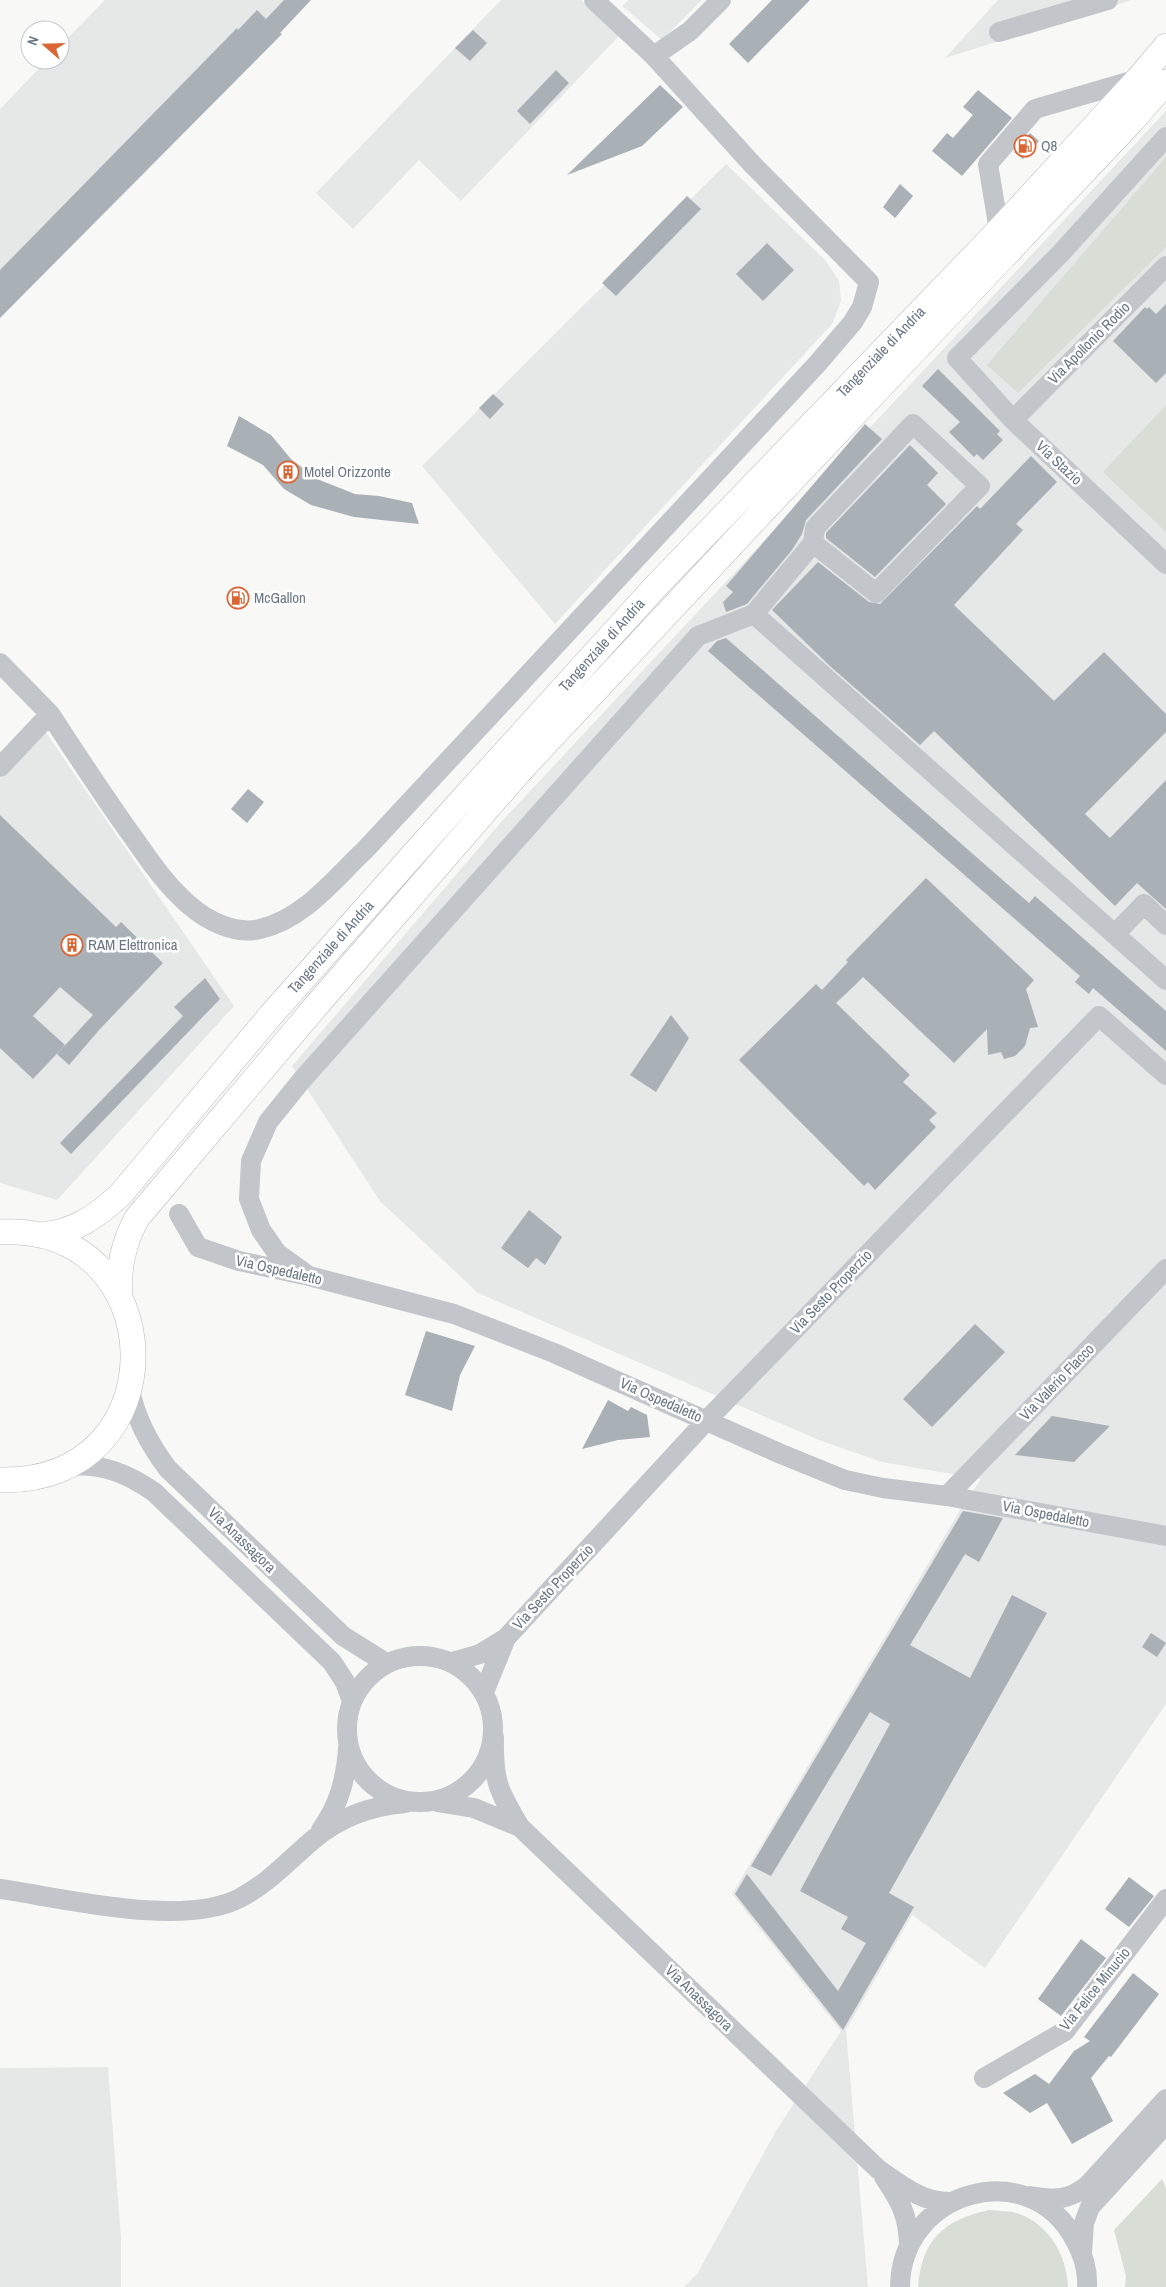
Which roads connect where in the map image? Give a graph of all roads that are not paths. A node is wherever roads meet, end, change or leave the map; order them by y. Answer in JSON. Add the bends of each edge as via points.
{"nodes":[{"id":1,"x":594,"y":0,"type":"edge"},
{"id":2,"x":721,"y":0,"type":"edge"},
{"id":3,"x":1108,"y":0,"type":"edge"},
{"id":4,"x":999,"y":32,"type":"dead end"},
{"id":5,"x":1166,"y":46,"type":"edge"},
{"id":6,"x":654,"y":56,"type":"junction"},
{"id":7,"x":1138,"y":79,"type":"junction"},
{"id":8,"x":1166,"y":82,"type":"edge"},
{"id":9,"x":1166,"y":137,"type":"edge"},
{"id":10,"x":999,"y":230,"type":"junction"},
{"id":11,"x":1166,"y":266,"type":"edge"},
{"id":12,"x":1013,"y":420,"type":"junction"},
{"id":13,"x":814,"y":543,"type":"junction"},
{"id":14,"x":1166,"y":564,"type":"edge"},
{"id":15,"x":754,"y":614,"type":"junction"},
{"id":16,"x":0,"y":663,"type":"edge"},
{"id":17,"x":50,"y":714,"type":"junction"},
{"id":18,"x":0,"y":766,"type":"edge"},
{"id":19,"x":1166,"y":924,"type":"edge"},
{"id":20,"x":1115,"y":934,"type":"junction"},
{"id":21,"x":1166,"y":980,"type":"edge"},
{"id":22,"x":1166,"y":1075,"type":"edge"},
{"id":23,"x":179,"y":1214,"type":"dead end"},
{"id":24,"x":0,"y":1232,"type":"edge"},
{"id":25,"x":40,"y":1235,"type":"junction"},
{"id":26,"x":1166,"y":1269,"type":"edge"},
{"id":27,"x":309,"y":1276,"type":"junction"},
{"id":28,"x":120,"y":1297,"type":"junction"},
{"id":29,"x":130,"y":1390,"type":"junction"},
{"id":30,"x":707,"y":1420,"type":"junction"},
{"id":31,"x":70,"y":1466,"type":"junction"},
{"id":32,"x":0,"y":1480,"type":"edge"},
{"id":33,"x":947,"y":1496,"type":"junction"},
{"id":34,"x":1166,"y":1536,"type":"edge"},
{"id":35,"x":506,"y":1638,"type":"junction"},
{"id":36,"x":452,"y":1662,"type":"junction"},
{"id":37,"x":386,"y":1663,"type":"junction"},
{"id":38,"x":484,"y":1692,"type":"junction"},
{"id":39,"x":352,"y":1701,"type":"junction"},
{"id":40,"x":494,"y":1737,"type":"junction"},
{"id":41,"x":348,"y":1744,"type":"junction"},
{"id":42,"x":410,"y":1802,"type":"junction"},
{"id":43,"x":434,"y":1802,"type":"junction"},
{"id":44,"x":520,"y":1827,"type":"junction"},
{"id":45,"x":315,"y":1838,"type":"junction"},
{"id":46,"x":0,"y":1889,"type":"edge"},
{"id":47,"x":1166,"y":1899,"type":"edge"},
{"id":48,"x":984,"y":2078,"type":"dead end"},
{"id":49,"x":1166,"y":2099,"type":"edge"},
{"id":50,"x":1166,"y":2124,"type":"edge"},
{"id":51,"x":878,"y":2168,"type":"junction"},
{"id":52,"x":1007,"y":2192,"type":"junction"},
{"id":53,"x":949,"y":2202,"type":"junction"},
{"id":54,"x":909,"y":2244,"type":"junction"},
{"id":55,"x":1082,"y":2253,"type":"junction"},
{"id":56,"x":900,"y":2287,"type":"edge"},
{"id":57,"x":1087,"y":2287,"type":"edge"}],
"edges":[{"from":1,"to":6,"type":"street"},
{"from":2,"to":6,"type":"street","via":[[690,31]]},
{"from":3,"to":4,"type":"street"},
{"from":5,"to":7,"type":"main road","name":"Tangenziale di Andria"},
{"from":6,"to":17,"type":"street","via":[[752,164],[869,282],[854,322],[812,370],[365,850],[288,919],[260,929],[239,931],[210,920],[188,904],[155,867],[104,798]]},
{"from":7,"to":10,"type":"main road","name":"Tangenziale di Andria"},
{"from":7,"to":10,"type":"street","via":[[1035,108],[988,164]]},
{"from":8,"to":28,"type":"main road","name":"Tangenziale di Andria","via":[[520,771],[316,1006],[137,1218],[125,1243],[119,1277]]},
{"from":9,"to":12,"type":"street","name":"Via Stazio","via":[[1061,253],[957,358]]},
{"from":10,"to":25,"type":"main road","name":"Tangenziale di Andria","via":[[656,586],[271,1015],[120,1194],[81,1225],[57,1234]]},
{"from":11,"to":12,"type":"street","name":"Via Apollonio Rodio"},
{"from":12,"to":14,"type":"street","name":"Via Stazio"},
{"from":13,"to":13,"type":"street","via":[[816,528],[913,424],[980,486],[876,593]]},
{"from":13,"to":15,"type":"street"},
{"from":15,"to":20,"type":"street"},
{"from":15,"to":27,"type":"street","via":[[698,636],[307,1074],[268,1122],[251,1161],[249,1199],[261,1230],[278,1253]]},
{"from":16,"to":17,"type":"street"},
{"from":17,"to":18,"type":"street"},
{"from":19,"to":20,"type":"street","via":[[1144,904]]},
{"from":20,"to":21,"type":"street"},
{"from":22,"to":30,"type":"street","name":"Via Sesto Properzio","via":[[1099,1016]]},
{"from":23,"to":27,"type":"street","name":"Via Ospedaletto","via":[[198,1247],[239,1262]]},
{"from":24,"to":25,"type":"main road","name":"Tangenziale di Andria"},
{"from":25,"to":28,"type":"main road","name":"Tangenziale di Andria","via":[[86,1257],[105,1275]]},
{"from":26,"to":33,"type":"street","name":"Via Valerio Flacco"},
{"from":27,"to":30,"type":"street","name":"Via Ospedaletto","via":[[454,1314],[554,1353]]},
{"from":28,"to":29,"type":"main road","name":"Tangenziale di Andria","via":[[132,1334],[135,1358]]},
{"from":29,"to":31,"type":"main road","name":"Tangenziale di Andria","via":[[108,1434]]},
{"from":29,"to":37,"type":"street","name":"Via Anassagora","via":[[140,1426],[168,1469],[343,1636]]},
{"from":30,"to":33,"type":"street","name":"Via Ospedaletto","via":[[846,1480]]},
{"from":30,"to":35,"type":"street","name":"Via Sesto Properzio"},
{"from":31,"to":32,"type":"main road","name":"Tangenziale di Andria","via":[[46,1476],[20,1481]]},
{"from":31,"to":39,"type":"street","name":"Via Anassagora","via":[[85,1464],[126,1474],[154,1492],[332,1662]]},
{"from":33,"to":34,"type":"street","name":"Via Ospedaletto"},
{"from":35,"to":36,"type":"street","name":"Via Sesto Properzio","via":[[480,1654]]},
{"from":35,"to":38,"type":"street","name":"Via Sesto Properzio"},
{"from":36,"to":37,"type":"street","via":[[430,1656],[407,1656]]},
{"from":36,"to":38,"type":"street","via":[[470,1674]]},
{"from":37,"to":39,"type":"street","via":[[360,1686]]},
{"from":38,"to":40,"type":"street","via":[[493,1714]]},
{"from":39,"to":41,"type":"street","via":[[347,1722]]},
{"from":40,"to":43,"type":"street","via":[[488,1759],[475,1778],[456,1793]]},
{"from":40,"to":44,"type":"street","name":"Via Anassagora","via":[[498,1789]]},
{"from":41,"to":42,"type":"street","via":[[368,1782],[388,1796]]},
{"from":41,"to":45,"type":"street","via":[[344,1785],[328,1820]]},
{"from":42,"to":43,"type":"street"},
{"from":42,"to":45,"type":"street","via":[[370,1808],[334,1824]]},
{"from":43,"to":44,"type":"street","name":"Via Anassagora","via":[[474,1808]]},
{"from":44,"to":51,"type":"street","name":"Via Anassagora"},
{"from":45,"to":46,"type":"street","via":[[286,1866],[239,1898],[220,1906],[190,1911],[158,1911]]},
{"from":47,"to":48,"type":"street","name":"Via Felice Minucio","via":[[1065,2031]]},
{"from":49,"to":52,"type":"street","via":[[1088,2185],[1075,2194],[1048,2199]]},
{"from":50,"to":55,"type":"street","via":[[1090,2207],[1084,2222]]},
{"from":51,"to":53,"type":"street","name":"Via Anassagora","via":[[924,2198]]},
{"from":51,"to":54,"type":"street","name":"Via Anassagora","via":[[902,2205]]},
{"from":52,"to":53,"type":"street","via":[[977,2193]]},
{"from":52,"to":55,"type":"street","via":[[1036,2201],[1055,2213],[1070,2230]]},
{"from":53,"to":54,"type":"street","via":[[925,2220]]},
{"from":54,"to":56,"type":"street"},
{"from":55,"to":57,"type":"street"}]}
